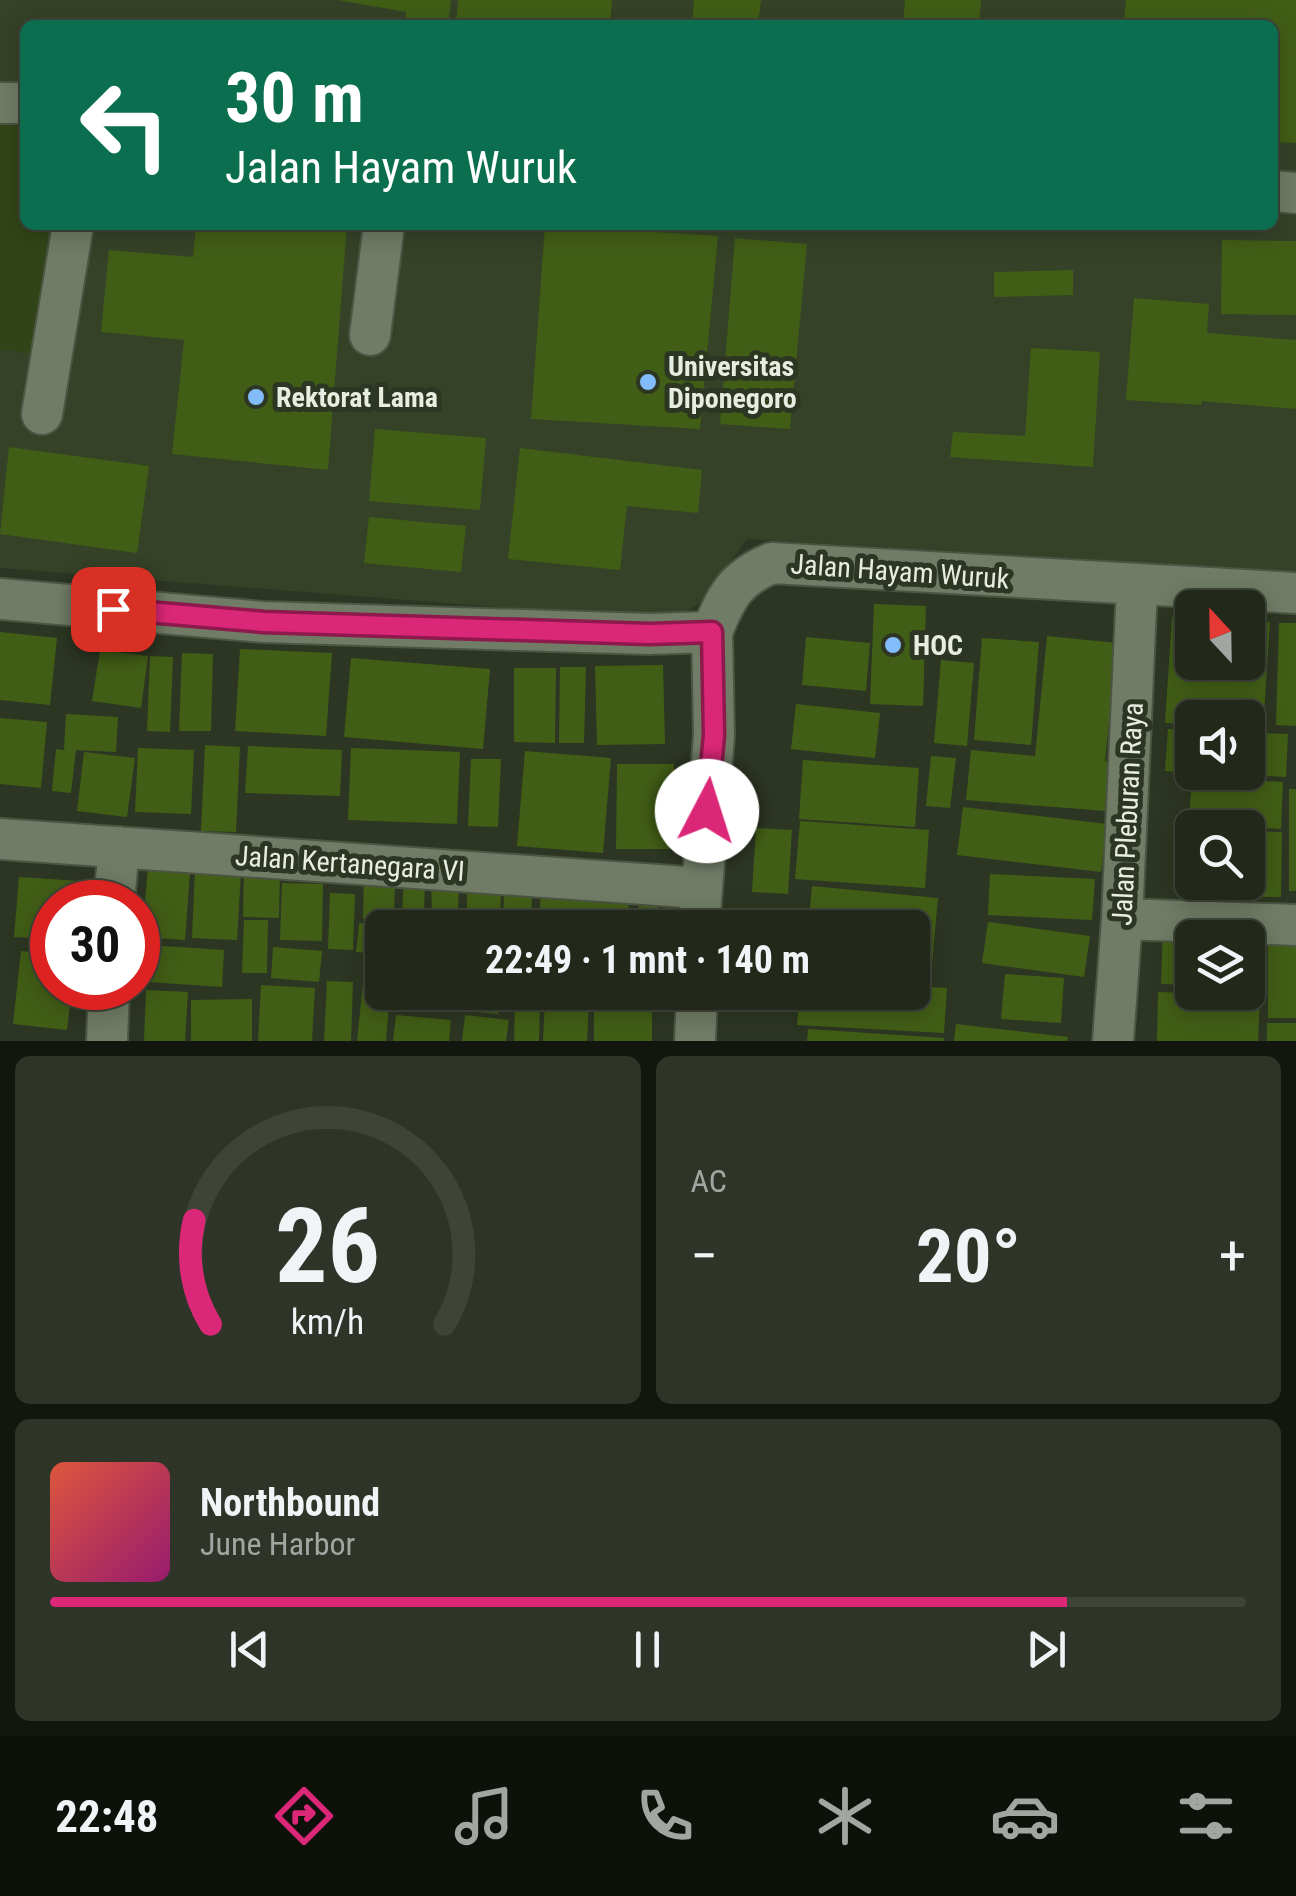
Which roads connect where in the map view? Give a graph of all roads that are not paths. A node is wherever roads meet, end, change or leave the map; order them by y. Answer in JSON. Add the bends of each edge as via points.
{"nodes":[{"id":1,"x":72,"y":230,"type":"edge"},
{"id":2,"x":383,"y":230,"type":"edge"},
{"id":3,"x":370,"y":335,"type":"dead end"},
{"id":4,"x":42,"y":414,"type":"dead end"},
{"id":5,"x":1137,"y":586,"type":"junction"},
{"id":6,"x":1296,"y":593,"type":"edge"},
{"id":7,"x":0,"y":599,"type":"edge"},
{"id":8,"x":712,"y":632,"type":"junction"},
{"id":9,"x":0,"y":839,"type":"edge"},
{"id":10,"x":119,"y":847,"type":"junction"},
{"id":11,"x":116,"y":880,"type":"edge"},
{"id":12,"x":700,"y":888,"type":"junction"},
{"id":13,"x":699,"y":910,"type":"edge"},
{"id":14,"x":1122,"y":919,"type":"junction"},
{"id":15,"x":1296,"y":925,"type":"edge"},
{"id":16,"x":109,"y":1010,"type":"edge"},
{"id":17,"x":696,"y":1010,"type":"edge"},
{"id":18,"x":107,"y":1041,"type":"edge"},
{"id":19,"x":695,"y":1041,"type":"edge"},
{"id":20,"x":1112,"y":1041,"type":"edge"}],
"edges":[{"from":1,"to":4,"type":"street"},
{"from":2,"to":3,"type":"street"},
{"from":5,"to":6,"type":"street","name":"Jalan Hayam Wuruk"},
{"from":5,"to":8,"type":"street","name":"Jalan Hayam Wuruk","via":[[772,563],[750,572],[725,598]]},
{"from":5,"to":14,"type":"street","name":"Jalan Pleburan Raya"},
{"from":7,"to":8,"type":"street","via":[[264,622]]},
{"from":8,"to":12,"type":"street","via":[[714,735]]},
{"from":9,"to":10,"type":"street","name":"Jalan Kertanegara VI"},
{"from":10,"to":11,"type":"street"},
{"from":10,"to":12,"type":"street","name":"Jalan Kertanegara VI"},
{"from":12,"to":13,"type":"street"},
{"from":14,"to":15,"type":"street"},
{"from":14,"to":20,"type":"street","name":"Jalan Pleburan Raya"},
{"from":16,"to":18,"type":"street"},
{"from":17,"to":19,"type":"street"}]}
